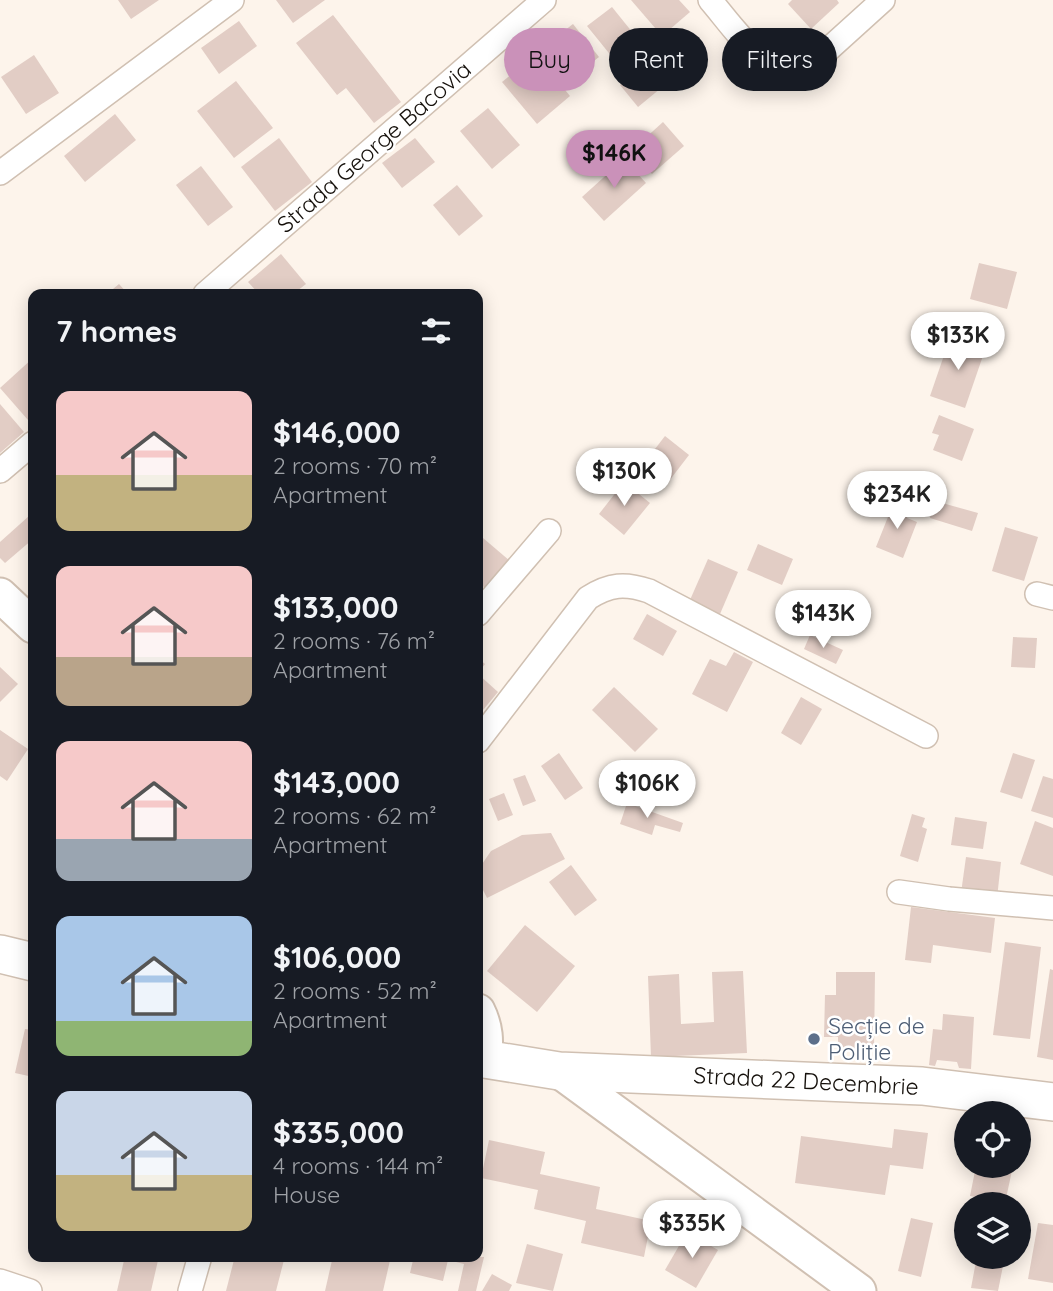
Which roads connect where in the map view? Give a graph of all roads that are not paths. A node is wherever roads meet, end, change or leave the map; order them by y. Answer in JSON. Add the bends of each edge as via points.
{"nodes":[{"id":1,"x":232,"y":0,"type":"edge"},
{"id":2,"x":544,"y":0,"type":"edge"},
{"id":3,"x":710,"y":0,"type":"edge"},
{"id":4,"x":883,"y":0,"type":"edge"},
{"id":5,"x":0,"y":173,"type":"edge"},
{"id":6,"x":211,"y":289,"type":"edge"},
{"id":7,"x":28,"y":447,"type":"edge"},
{"id":8,"x":0,"y":471,"type":"edge"},
{"id":9,"x":549,"y":531,"type":"dead end"},
{"id":10,"x":0,"y":595,"type":"edge"},
{"id":11,"x":483,"y":608,"type":"edge"},
{"id":12,"x":28,"y":621,"type":"edge"},
{"id":13,"x":483,"y":734,"type":"edge"},
{"id":14,"x":926,"y":736,"type":"dead end"},
{"id":15,"x":900,"y":892,"type":"dead end"},
{"id":16,"x":1053,"y":908,"type":"edge"},
{"id":17,"x":0,"y":954,"type":"edge"},
{"id":18,"x":28,"y":961,"type":"edge"},
{"id":19,"x":483,"y":1022,"type":"edge"},
{"id":20,"x":483,"y":1053,"type":"edge"},
{"id":21,"x":483,"y":1059,"type":"edge"},
{"id":22,"x":559,"y":1071,"type":"junction"},
{"id":23,"x":1053,"y":1102,"type":"edge"},
{"id":24,"x":198,"y":1262,"type":"edge"},
{"id":25,"x":0,"y":1281,"type":"edge"},
{"id":26,"x":30,"y":1291,"type":"edge"},
{"id":27,"x":190,"y":1291,"type":"edge"},
{"id":28,"x":859,"y":1291,"type":"edge"}],
"edges":[{"from":1,"to":5,"type":"street"},
{"from":2,"to":6,"type":"street","name":"Strada George Bacovia"},
{"from":3,"to":4,"type":"street","via":[[756,53],[775,66],[796,71],[810,66]]},
{"from":7,"to":8,"type":"street"},
{"from":9,"to":11,"type":"street"},
{"from":10,"to":12,"type":"street"},
{"from":13,"to":14,"type":"street","via":[[588,598],[601,589],[629,585],[649,591]]},
{"from":15,"to":16,"type":"street"},
{"from":17,"to":18,"type":"main road"},
{"from":19,"to":20,"type":"street","via":[[487,1041]]},
{"from":21,"to":22,"type":"main road","name":"Strada 22 Decembrie"},
{"from":22,"to":23,"type":"main road","name":"Strada 22 Decembrie","via":[[885,1083]]},
{"from":22,"to":28,"type":"street"},
{"from":24,"to":27,"type":"street"},
{"from":25,"to":26,"type":"street"}]}
